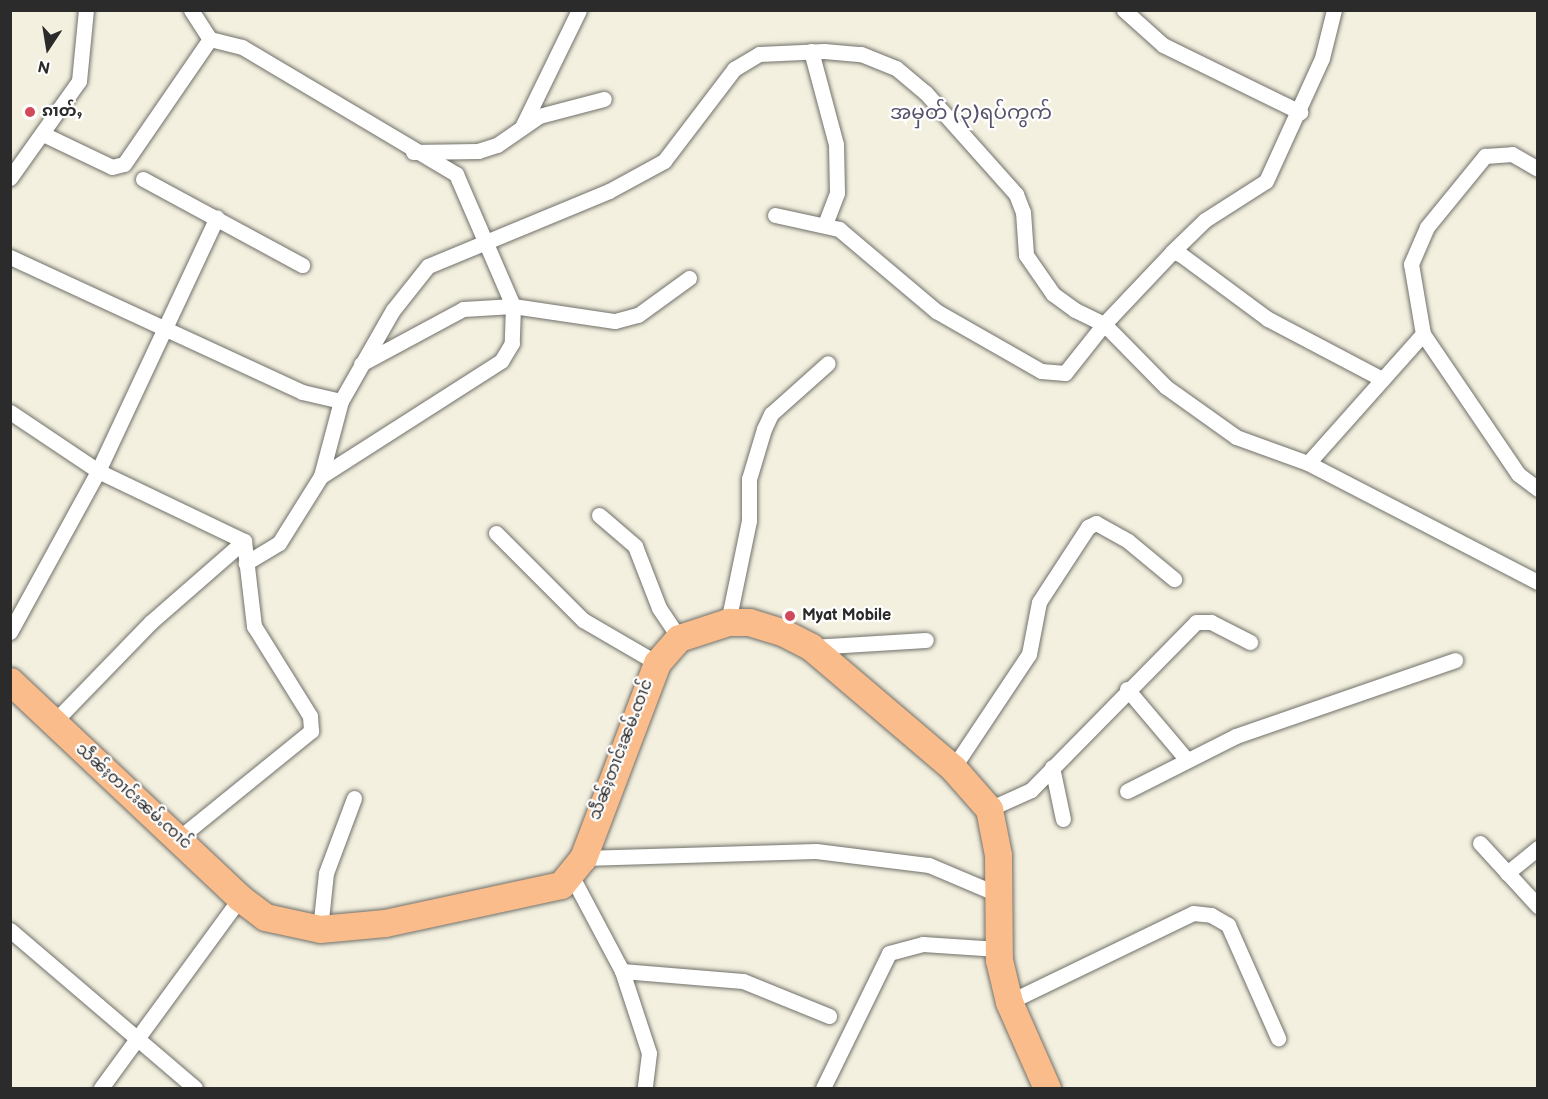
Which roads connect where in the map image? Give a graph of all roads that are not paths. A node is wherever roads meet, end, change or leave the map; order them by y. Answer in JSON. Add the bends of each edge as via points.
{"nodes":[{"id":1,"x":86,"y":10,"type":"edge"},
{"id":2,"x":191,"y":10,"type":"edge"},
{"id":3,"x":579,"y":10,"type":"edge"},
{"id":4,"x":1124,"y":10,"type":"edge"},
{"id":5,"x":1334,"y":10,"type":"edge"},
{"id":6,"x":210,"y":39,"type":"junction"},
{"id":7,"x":811,"y":51,"type":"junction"},
{"id":8,"x":604,"y":99,"type":"dead end"},
{"id":9,"x":1300,"y":112,"type":"junction"},
{"id":10,"x":519,"y":132,"type":"junction"},
{"id":11,"x":43,"y":134,"type":"junction"},
{"id":12,"x":413,"y":152,"type":"junction"},
{"id":13,"x":1538,"y":169,"type":"edge"},
{"id":14,"x":10,"y":178,"type":"edge"},
{"id":15,"x":143,"y":179,"type":"dead end"},
{"id":16,"x":775,"y":215,"type":"dead end"},
{"id":17,"x":217,"y":217,"type":"junction"},
{"id":18,"x":825,"y":225,"type":"junction"},
{"id":19,"x":486,"y":243,"type":"junction"},
{"id":20,"x":1172,"y":252,"type":"junction"},
{"id":21,"x":10,"y":257,"type":"edge"},
{"id":22,"x":302,"y":265,"type":"dead end"},
{"id":23,"x":689,"y":279,"type":"dead end"},
{"id":24,"x":513,"y":306,"type":"junction"},
{"id":25,"x":1104,"y":324,"type":"junction"},
{"id":26,"x":163,"y":330,"type":"junction"},
{"id":27,"x":1423,"y":334,"type":"junction"},
{"id":28,"x":828,"y":363,"type":"dead end"},
{"id":29,"x":361,"y":364,"type":"junction"},
{"id":30,"x":1382,"y":379,"type":"junction"},
{"id":31,"x":341,"y":401,"type":"junction"},
{"id":32,"x":10,"y":412,"type":"edge"},
{"id":33,"x":1308,"y":463,"type":"junction"},
{"id":34,"x":98,"y":471,"type":"junction"},
{"id":35,"x":321,"y":476,"type":"junction"},
{"id":36,"x":1538,"y":489,"type":"edge"},
{"id":37,"x":599,"y":515,"type":"dead end"},
{"id":38,"x":496,"y":533,"type":"dead end"},
{"id":39,"x":244,"y":541,"type":"junction"},
{"id":40,"x":246,"y":562,"type":"junction"},
{"id":41,"x":1174,"y":579,"type":"dead end"},
{"id":42,"x":1538,"y":582,"type":"edge"},
{"id":43,"x":728,"y":622,"type":"junction"},
{"id":44,"x":10,"y":632,"type":"edge"},
{"id":45,"x":679,"y":638,"type":"junction"},
{"id":46,"x":926,"y":640,"type":"dead end"},
{"id":47,"x":1250,"y":642,"type":"dead end"},
{"id":48,"x":811,"y":646,"type":"junction"},
{"id":49,"x":1455,"y":660,"type":"dead end"},
{"id":50,"x":657,"y":663,"type":"junction"},
{"id":51,"x":10,"y":681,"type":"edge"},
{"id":52,"x":1127,"y":689,"type":"junction"},
{"id":53,"x":53,"y":723,"type":"junction"},
{"id":54,"x":1187,"y":760,"type":"junction"},
{"id":55,"x":1052,"y":767,"type":"junction"},
{"id":56,"x":953,"y":768,"type":"junction"},
{"id":57,"x":1127,"y":791,"type":"dead end"},
{"id":58,"x":354,"y":798,"type":"dead end"},
{"id":59,"x":989,"y":809,"type":"junction"},
{"id":60,"x":1063,"y":819,"type":"dead end"},
{"id":61,"x":179,"y":838,"type":"junction"},
{"id":62,"x":1480,"y":843,"type":"dead end"},
{"id":63,"x":1538,"y":848,"type":"edge"},
{"id":64,"x":577,"y":866,"type":"junction"},
{"id":65,"x":1507,"y":873,"type":"junction"},
{"id":66,"x":997,"y":894,"type":"junction"},
{"id":67,"x":240,"y":898,"type":"junction"},
{"id":68,"x":1538,"y":906,"type":"edge"},
{"id":69,"x":320,"y":929,"type":"junction"},
{"id":70,"x":10,"y":930,"type":"edge"},
{"id":71,"x":998,"y":949,"type":"junction"},
{"id":72,"x":622,"y":971,"type":"junction"},
{"id":73,"x":1009,"y":1002,"type":"junction"},
{"id":74,"x":829,"y":1016,"type":"dead end"},
{"id":75,"x":1278,"y":1038,"type":"dead end"},
{"id":76,"x":138,"y":1040,"type":"junction"},
{"id":77,"x":101,"y":1089,"type":"edge"},
{"id":78,"x":195,"y":1089,"type":"edge"},
{"id":79,"x":645,"y":1089,"type":"edge"},
{"id":80,"x":822,"y":1089,"type":"edge"},
{"id":81,"x":1047,"y":1089,"type":"edge"}],
"edges":[{"from":1,"to":11,"type":"street","via":[[79,81]]},
{"from":2,"to":6,"type":"street"},
{"from":3,"to":10,"type":"street"},
{"from":4,"to":9,"type":"street","via":[[1163,45]]},
{"from":5,"to":9,"type":"street","via":[[1332,29]]},
{"from":6,"to":11,"type":"street","via":[[124,164],[112,167]]},
{"from":6,"to":12,"type":"street","via":[[242,47]]},
{"from":7,"to":18,"type":"street","via":[[836,144],[837,193]]},
{"from":7,"to":19,"type":"street","via":[[759,54],[742,64],[664,161]]},
{"from":7,"to":25,"type":"street","via":[[861,54],[896,68],[925,92],[1016,194],[1023,212],[1026,255],[1038,276],[1053,294]]},
{"from":8,"to":10,"type":"street","via":[[539,116]]},
{"from":9,"to":20,"type":"street","via":[[1266,181],[1205,220]]},
{"from":10,"to":12,"type":"street","via":[[478,151]]},
{"from":11,"to":14,"type":"street"},
{"from":12,"to":19,"type":"street","via":[[456,174]]},
{"from":13,"to":27,"type":"street","via":[[1512,154],[1485,156],[1427,227],[1411,264]]},
{"from":15,"to":17,"type":"street"},
{"from":16,"to":18,"type":"street"},
{"from":17,"to":22,"type":"street"},
{"from":17,"to":26,"type":"street"},
{"from":18,"to":25,"type":"street","via":[[840,229],[902,277],[936,311],[1041,371],[1065,373]]},
{"from":19,"to":24,"type":"street"},
{"from":19,"to":29,"type":"street","via":[[428,266],[393,310]]},
{"from":20,"to":25,"type":"street"},
{"from":20,"to":30,"type":"street","via":[[1268,319]]},
{"from":21,"to":26,"type":"street"},
{"from":23,"to":24,"type":"street","via":[[638,315],[615,321]]},
{"from":24,"to":29,"type":"street","via":[[463,309]]},
{"from":24,"to":35,"type":"street","via":[[512,343],[501,361]]},
{"from":25,"to":33,"type":"street","via":[[1166,387],[1236,437]]},
{"from":26,"to":31,"type":"street","via":[[302,392]]},
{"from":26,"to":34,"type":"street"},
{"from":27,"to":30,"type":"street"},
{"from":27,"to":36,"type":"street","via":[[1518,474]]},
{"from":28,"to":43,"type":"street","via":[[771,414],[764,429],[749,479],[749,521]]},
{"from":29,"to":31,"type":"street"},
{"from":30,"to":33,"type":"street"},
{"from":31,"to":35,"type":"street"},
{"from":32,"to":34,"type":"street"},
{"from":33,"to":42,"type":"street"},
{"from":34,"to":39,"type":"street"},
{"from":34,"to":44,"type":"street"},
{"from":35,"to":40,"type":"street","via":[[279,543]]},
{"from":37,"to":45,"type":"street","via":[[635,546],[659,608]]},
{"from":38,"to":50,"type":"street","via":[[583,621]]},
{"from":39,"to":40,"type":"street"},
{"from":39,"to":53,"type":"street","via":[[151,622]]},
{"from":40,"to":61,"type":"street","via":[[254,626],[310,716],[311,731]]},
{"from":41,"to":56,"type":"street","via":[[1128,541],[1096,523],[1088,527],[1036,610],[1029,654]]},
{"from":43,"to":45,"type":"highway"},
{"from":43,"to":48,"type":"highway","via":[[749,622]]},
{"from":45,"to":50,"type":"highway","name":"သဵၼ်ႈတၢင်းၼမ်ႉၸၢင်"},
{"from":46,"to":48,"type":"street"},
{"from":47,"to":52,"type":"street","via":[[1201,620]]},
{"from":48,"to":56,"type":"highway"},
{"from":49,"to":54,"type":"street","via":[[1236,736]]},
{"from":50,"to":64,"type":"highway","name":"သဵၼ်ႈတၢင်းၼမ်ႉၸၢင်"},
{"from":51,"to":53,"type":"highway","name":"သဵၼ်ႈတၢင်းၼမ်ႉၸၢင်"},
{"from":52,"to":54,"type":"street"},
{"from":52,"to":55,"type":"street"},
{"from":53,"to":61,"type":"highway","name":"သဵၼ်ႈတၢင်းၼမ်ႉၸၢင်"},
{"from":54,"to":57,"type":"street"},
{"from":55,"to":59,"type":"street","via":[[1031,790]]},
{"from":55,"to":60,"type":"street"},
{"from":56,"to":59,"type":"highway"},
{"from":58,"to":69,"type":"street","via":[[326,873]]},
{"from":59,"to":66,"type":"highway"},
{"from":61,"to":67,"type":"highway","name":"သဵၼ်ႈတၢင်းၼမ်ႉၸၢင်"},
{"from":62,"to":65,"type":"street"},
{"from":63,"to":65,"type":"street"},
{"from":64,"to":66,"type":"street","via":[[816,851],[929,865]]},
{"from":64,"to":69,"type":"highway","name":"သဵၼ်ႈတၢင်းၼမ်ႉၸၢင်","via":[[539,891],[385,923]]},
{"from":64,"to":72,"type":"street"},
{"from":65,"to":68,"type":"street"},
{"from":66,"to":71,"type":"highway"},
{"from":67,"to":69,"type":"highway","name":"သဵၼ်ႈတၢင်းၼမ်ႉၸၢင်","via":[[265,917]]},
{"from":67,"to":76,"type":"street"},
{"from":70,"to":76,"type":"street"},
{"from":71,"to":73,"type":"highway"},
{"from":71,"to":80,"type":"street","via":[[923,944],[889,953]]},
{"from":72,"to":74,"type":"street","via":[[743,981]]},
{"from":72,"to":79,"type":"street","via":[[649,1053]]},
{"from":73,"to":75,"type":"street","via":[[1193,913],[1211,915],[1228,925]]},
{"from":73,"to":81,"type":"highway"},
{"from":76,"to":77,"type":"street"},
{"from":76,"to":78,"type":"street"}]}
